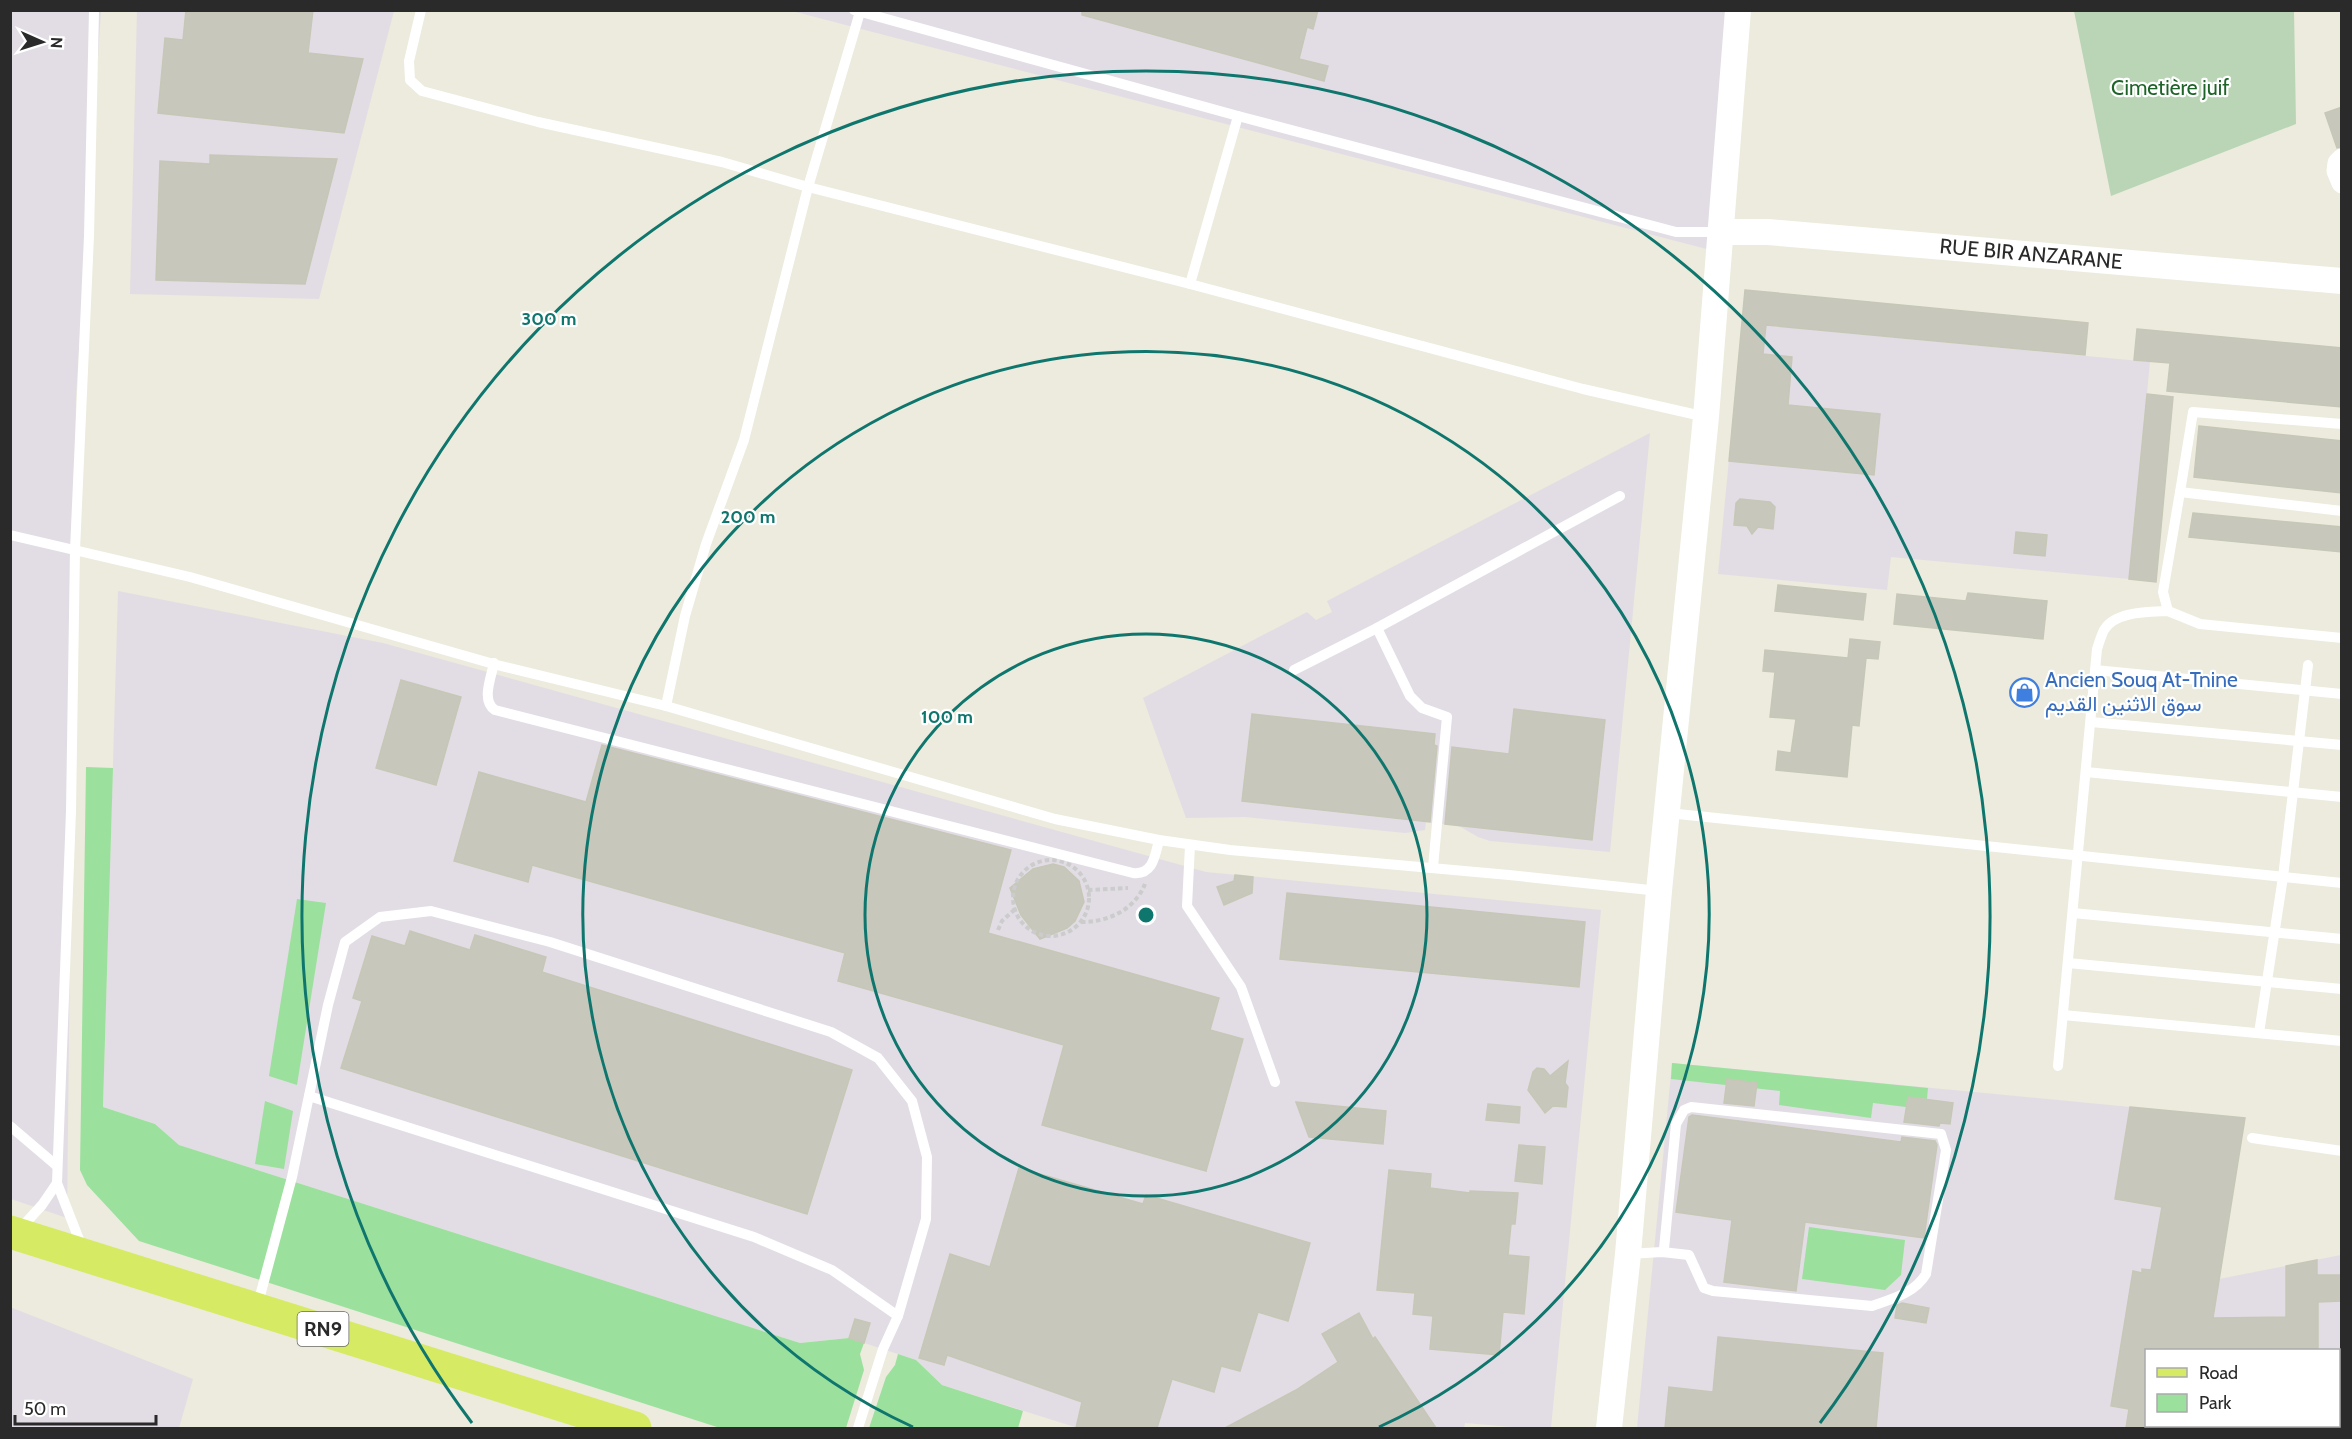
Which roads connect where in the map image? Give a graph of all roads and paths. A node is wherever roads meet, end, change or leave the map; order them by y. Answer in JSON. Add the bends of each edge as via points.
{"nodes":[{"id":1,"x":94,"y":10,"type":"edge"},
{"id":2,"x":422,"y":10,"type":"edge"},
{"id":3,"x":1738,"y":10,"type":"edge"},
{"id":4,"x":857,"y":11,"type":"edge"},
{"id":5,"x":1238,"y":116,"type":"junction"},
{"id":6,"x":2342,"y":159,"type":"edge"},
{"id":7,"x":2342,"y":183,"type":"edge"},
{"id":8,"x":808,"y":187,"type":"junction"},
{"id":9,"x":1720,"y":232,"type":"junction"},
{"id":10,"x":2342,"y":281,"type":"edge"},
{"id":11,"x":1190,"y":284,"type":"junction"},
{"id":12,"x":1706,"y":417,"type":"junction"},
{"id":13,"x":2342,"y":424,"type":"edge"},
{"id":14,"x":2180,"y":492,"type":"junction"},
{"id":15,"x":1620,"y":496,"type":"dead end"},
{"id":16,"x":2342,"y":511,"type":"edge"},
{"id":17,"x":10,"y":535,"type":"edge"},
{"id":18,"x":75,"y":550,"type":"junction"},
{"id":19,"x":2168,"y":611,"type":"junction"},
{"id":20,"x":1377,"y":627,"type":"junction"},
{"id":21,"x":2342,"y":638,"type":"edge"},
{"id":22,"x":494,"y":663,"type":"junction"},
{"id":23,"x":2308,"y":665,"type":"dead end"},
{"id":24,"x":1294,"y":670,"type":"dead end"},
{"id":25,"x":2095,"y":670,"type":"junction"},
{"id":26,"x":2306,"y":690,"type":"junction"},
{"id":27,"x":2342,"y":694,"type":"edge"},
{"id":28,"x":666,"y":706,"type":"junction"},
{"id":29,"x":2091,"y":722,"type":"junction"},
{"id":30,"x":2299,"y":741,"type":"junction"},
{"id":31,"x":2342,"y":746,"type":"edge"},
{"id":32,"x":2086,"y":772,"type":"junction"},
{"id":33,"x":2293,"y":792,"type":"junction"},
{"id":34,"x":2342,"y":797,"type":"edge"},
{"id":35,"x":1668,"y":813,"type":"junction"},
{"id":36,"x":1159,"y":840,"type":"junction"},
{"id":37,"x":1190,"y":845,"type":"junction"},
{"id":38,"x":2079,"y":856,"type":"junction"},
{"id":39,"x":1433,"y":867,"type":"junction"},
{"id":40,"x":1148,"y":869,"type":"junction"},
{"id":41,"x":2283,"y":877,"type":"junction"},
{"id":42,"x":2342,"y":884,"type":"edge"},
{"id":43,"x":1144,"y":887,"type":"junction"},
{"id":44,"x":1088,"y":890,"type":"junction"},
{"id":45,"x":1659,"y":891,"type":"junction"},
{"id":46,"x":1014,"y":910,"type":"junction"},
{"id":47,"x":2073,"y":913,"type":"junction"},
{"id":48,"x":1080,"y":922,"type":"junction"},
{"id":49,"x":998,"y":930,"type":"dead end"},
{"id":50,"x":2275,"y":932,"type":"junction"},
{"id":51,"x":2342,"y":939,"type":"edge"},
{"id":52,"x":2068,"y":963,"type":"junction"},
{"id":53,"x":2267,"y":982,"type":"junction"},
{"id":54,"x":2342,"y":989,"type":"edge"},
{"id":55,"x":2063,"y":1015,"type":"junction"},
{"id":56,"x":2259,"y":1033,"type":"junction"},
{"id":57,"x":2342,"y":1041,"type":"edge"},
{"id":58,"x":2058,"y":1066,"type":"dead end"},
{"id":59,"x":1275,"y":1082,"type":"dead end"},
{"id":60,"x":309,"y":1096,"type":"junction"},
{"id":61,"x":10,"y":1126,"type":"edge"},
{"id":62,"x":2252,"y":1138,"type":"dead end"},
{"id":63,"x":2342,"y":1151,"type":"edge"},
{"id":64,"x":57,"y":1166,"type":"junction"},
{"id":65,"x":57,"y":1183,"type":"junction"},
{"id":66,"x":12,"y":1240,"type":"edge"},
{"id":67,"x":1662,"y":1252,"type":"junction"},
{"id":68,"x":1628,"y":1254,"type":"junction"},
{"id":69,"x":88,"y":1257,"type":"junction"},
{"id":70,"x":256,"y":1308,"type":"junction"},
{"id":71,"x":898,"y":1316,"type":"junction"},
{"id":72,"x":565,"y":1428,"type":"edge"},
{"id":73,"x":635,"y":1428,"type":"edge"},
{"id":74,"x":858,"y":1428,"type":"edge"},
{"id":75,"x":1609,"y":1428,"type":"edge"}],
"edges":[{"from":1,"to":18,"type":"lane"},
{"from":2,"to":8,"type":"lane","via":[[409,61],[410,80],[422,91],[538,122],[722,162]]},
{"from":3,"to":9,"type":"street"},
{"from":4,"to":5,"type":"lane"},
{"from":4,"to":8,"type":"lane"},
{"from":5,"to":9,"type":"lane","via":[[1677,231]]},
{"from":5,"to":11,"type":"lane"},
{"from":6,"to":7,"type":"street","via":[[2337,171]]},
{"from":8,"to":11,"type":"lane"},
{"from":8,"to":28,"type":"lane","via":[[744,440],[685,616]]},
{"from":9,"to":10,"type":"street","name":"RUE BIR ANZARANE","via":[[1780,233]]},
{"from":9,"to":12,"type":"street"},
{"from":11,"to":12,"type":"lane","via":[[1583,389]]},
{"from":12,"to":35,"type":"street"},
{"from":13,"to":14,"type":"lane","via":[[2193,412]]},
{"from":14,"to":16,"type":"lane"},
{"from":14,"to":19,"type":"lane","via":[[2163,592]]},
{"from":15,"to":20,"type":"lane"},
{"from":17,"to":18,"type":"lane"},
{"from":18,"to":22,"type":"lane","via":[[190,577]]},
{"from":18,"to":64,"type":"lane","via":[[71,811]]},
{"from":19,"to":21,"type":"lane","via":[[2200,624]]},
{"from":19,"to":25,"type":"lane","via":[[2129,616],[2105,628]]},
{"from":20,"to":24,"type":"lane"},
{"from":20,"to":39,"type":"lane","via":[[1410,696],[1422,708],[1447,717]]},
{"from":22,"to":28,"type":"lane"},
{"from":22,"to":40,"type":"lane","via":[[487,697],[495,710],[1133,873]]},
{"from":23,"to":26,"type":"lane"},
{"from":25,"to":26,"type":"lane"},
{"from":25,"to":29,"type":"lane"},
{"from":26,"to":27,"type":"lane"},
{"from":26,"to":30,"type":"lane"},
{"from":28,"to":36,"type":"lane","via":[[1055,819]]},
{"from":29,"to":30,"type":"lane"},
{"from":29,"to":32,"type":"lane"},
{"from":30,"to":31,"type":"lane"},
{"from":30,"to":33,"type":"lane"},
{"from":32,"to":33,"type":"lane"},
{"from":32,"to":38,"type":"lane"},
{"from":33,"to":34,"type":"lane"},
{"from":33,"to":41,"type":"lane"},
{"from":35,"to":38,"type":"lane"},
{"from":35,"to":45,"type":"street"},
{"from":36,"to":37,"type":"lane"},
{"from":36,"to":40,"type":"lane"},
{"from":37,"to":39,"type":"lane"},
{"from":37,"to":59,"type":"lane","via":[[1187,906],[1241,987]]},
{"from":38,"to":41,"type":"lane"},
{"from":38,"to":47,"type":"lane"},
{"from":39,"to":45,"type":"lane"},
{"from":40,"to":43,"type":"path"},
{"from":41,"to":42,"type":"lane"},
{"from":41,"to":50,"type":"lane"},
{"from":43,"to":44,"type":"path"},
{"from":43,"to":48,"type":"path","via":[[1129,907],[1112,917]]},
{"from":44,"to":46,"type":"path","via":[[1084,879],[1068,863],[1046,859],[1025,868],[1018,877],[1013,888]]},
{"from":44,"to":48,"type":"path","via":[[1089,902]]},
{"from":45,"to":68,"type":"street"},
{"from":46,"to":48,"type":"path","via":[[1026,926],[1044,936],[1070,931]]},
{"from":46,"to":49,"type":"path"},
{"from":47,"to":50,"type":"lane"},
{"from":47,"to":52,"type":"lane"},
{"from":50,"to":51,"type":"lane"},
{"from":50,"to":53,"type":"lane"},
{"from":52,"to":53,"type":"lane"},
{"from":52,"to":55,"type":"lane"},
{"from":53,"to":54,"type":"lane"},
{"from":53,"to":56,"type":"lane"},
{"from":55,"to":56,"type":"lane"},
{"from":55,"to":58,"type":"lane"},
{"from":56,"to":57,"type":"lane"},
{"from":60,"to":70,"type":"lane","via":[[292,1177]]},
{"from":60,"to":71,"type":"lane","via":[[754,1237],[832,1270]]},
{"from":60,"to":71,"type":"lane","via":[[345,942],[380,916],[431,911],[550,942],[831,1032],[878,1058],[912,1101],[927,1157],[926,1219]]},
{"from":61,"to":64,"type":"lane"},
{"from":62,"to":63,"type":"lane"},
{"from":64,"to":65,"type":"lane"},
{"from":65,"to":66,"type":"lane"},
{"from":65,"to":69,"type":"lane"},
{"from":66,"to":69,"type":"main road","number":"RN9"},
{"from":66,"to":72,"type":"main road","number":"RN9"},
{"from":67,"to":67,"type":"lane","via":[[1676,1124],[1684,1110],[1691,1107],[1941,1134],[1944,1139],[1946,1150],[1926,1274],[1919,1286],[1889,1300],[1872,1306],[1713,1291],[1704,1288],[1689,1255]]},
{"from":67,"to":68,"type":"lane"},
{"from":68,"to":75,"type":"street"},
{"from":69,"to":70,"type":"main road","number":"RN9"},
{"from":70,"to":73,"type":"main road","number":"RN9"},
{"from":71,"to":74,"type":"lane","via":[[883,1349]]}]}
